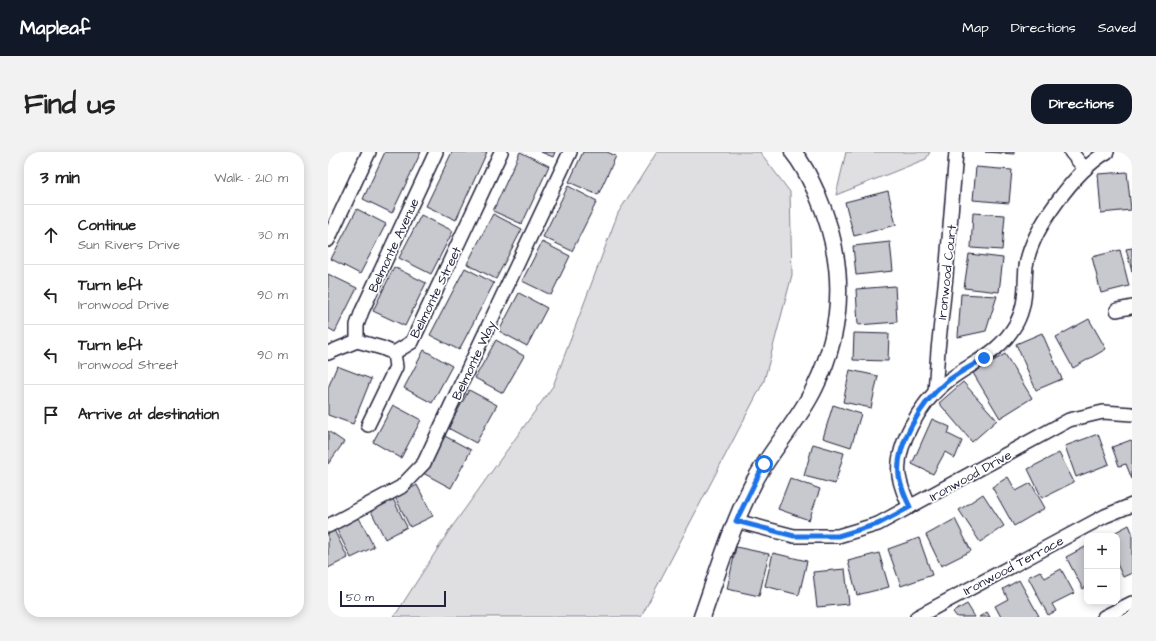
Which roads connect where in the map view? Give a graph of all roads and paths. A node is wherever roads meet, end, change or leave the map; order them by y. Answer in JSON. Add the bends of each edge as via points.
{"nodes":[{"id":1,"x":369,"y":152,"type":"edge"},
{"id":2,"x":436,"y":152,"type":"edge"},
{"id":3,"x":501,"y":152,"type":"edge"},
{"id":4,"x":570,"y":152,"type":"edge"},
{"id":5,"x":793,"y":152,"type":"edge"},
{"id":6,"x":956,"y":152,"type":"edge"},
{"id":7,"x":1072,"y":152,"type":"edge"},
{"id":8,"x":1107,"y":152,"type":"edge"},
{"id":9,"x":1085,"y":169,"type":"junction"},
{"id":10,"x":328,"y":240,"type":"edge"},
{"id":11,"x":1132,"y":307,"type":"edge"},
{"id":12,"x":1117,"y":310,"type":"dead end"},
{"id":13,"x":357,"y":341,"type":"junction"},
{"id":14,"x":328,"y":353,"type":"edge"},
{"id":15,"x":394,"y":353,"type":"junction"},
{"id":16,"x":935,"y":392,"type":"junction"},
{"id":17,"x":1132,"y":414,"type":"edge"},
{"id":18,"x":368,"y":425,"type":"dead end"},
{"id":19,"x":1132,"y":505,"type":"edge"},
{"id":20,"x":910,"y":507,"type":"junction"},
{"id":21,"x":736,"y":521,"type":"junction"},
{"id":22,"x":328,"y":526,"type":"edge"},
{"id":23,"x":1132,"y":603,"type":"edge"},
{"id":24,"x":702,"y":617,"type":"edge"},
{"id":25,"x":918,"y":617,"type":"edge"},
{"id":26,"x":1104,"y":617,"type":"edge"}],
"edges":[{"from":1,"to":10,"type":"street"},
{"from":2,"to":13,"type":"street","name":"Belmonte Avenue","via":[[362,311],[357,325]]},
{"from":3,"to":15,"type":"street","name":"Belmonte Street","via":[[412,342]]},
{"from":4,"to":22,"type":"street","name":"Belmonte Way","via":[[424,464],[401,487]]},
{"from":5,"to":21,"type":"street","via":[[804,165],[822,206],[834,245],[838,283],[835,326],[827,358],[815,388],[799,416],[764,464]]},
{"from":6,"to":16,"type":"street","name":"Ironwood Court"},
{"from":7,"to":9,"type":"street"},
{"from":8,"to":9,"type":"street"},
{"from":9,"to":16,"type":"street","via":[[1053,208],[1039,231],[1026,265],[1024,302],[1015,326],[992,352],[954,376]]},
{"from":11,"to":12,"type":"street"},
{"from":13,"to":14,"type":"street"},
{"from":13,"to":15,"type":"street"},
{"from":15,"to":18,"type":"street","via":[[396,367]]},
{"from":16,"to":20,"type":"street","via":[[914,421],[901,456],[899,476]]},
{"from":17,"to":20,"type":"street","name":"Ironwood Drive","via":[[1103,412],[1069,420]]},
{"from":19,"to":25,"type":"street","name":"Ironwood Terrace","via":[[1105,516]]},
{"from":20,"to":21,"type":"street","name":"Ironwood Drive","via":[[878,524],[838,536],[794,536]]},
{"from":21,"to":24,"type":"street"},
{"from":23,"to":26,"type":"street"}]}
